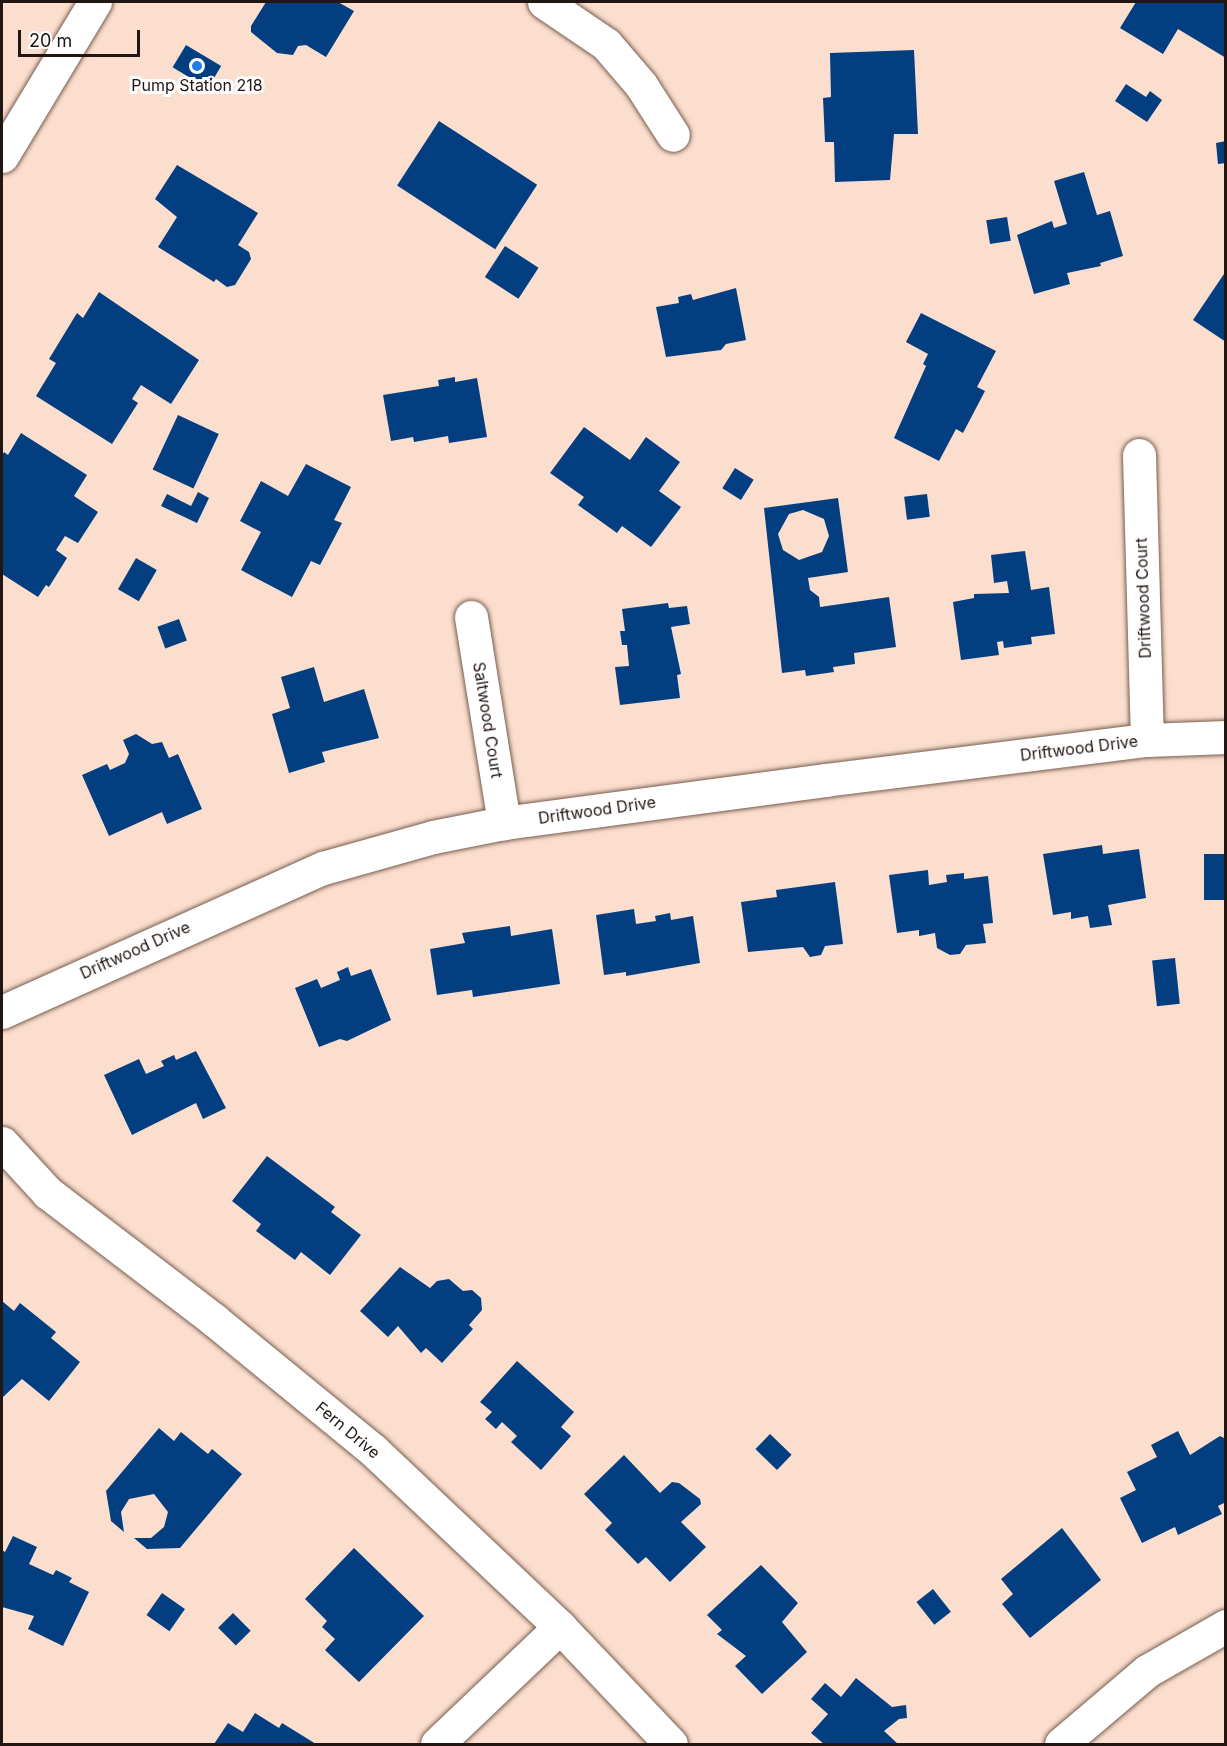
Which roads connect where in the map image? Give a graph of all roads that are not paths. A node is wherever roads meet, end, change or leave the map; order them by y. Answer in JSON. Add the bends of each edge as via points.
{"nodes":[{"id":1,"x":95,"y":2,"type":"edge"},
{"id":2,"x":544,"y":2,"type":"edge"},
{"id":3,"x":673,"y":135,"type":"dead end"},
{"id":4,"x":2,"y":156,"type":"edge"},
{"id":5,"x":1139,"y":455,"type":"dead end"},
{"id":6,"x":471,"y":617,"type":"dead end"},
{"id":7,"x":1226,"y":737,"type":"edge"},
{"id":8,"x":1147,"y":740,"type":"junction"},
{"id":9,"x":504,"y":823,"type":"junction"},
{"id":10,"x":2,"y":1012,"type":"edge"},
{"id":11,"x":2,"y":1143,"type":"edge"},
{"id":12,"x":1226,"y":1626,"type":"edge"},
{"id":13,"x":560,"y":1627,"type":"junction"},
{"id":14,"x":437,"y":1744,"type":"edge"},
{"id":15,"x":671,"y":1744,"type":"edge"},
{"id":16,"x":1061,"y":1744,"type":"edge"}],
"edges":[{"from":1,"to":4,"type":"street"},
{"from":2,"to":3,"type":"street","via":[[606,44],[641,85]]},
{"from":5,"to":8,"type":"street","name":"Driftwood Court"},
{"from":6,"to":9,"type":"street","name":"Saltwood Court"},
{"from":7,"to":8,"type":"street","name":"Driftwood Drive"},
{"from":8,"to":9,"type":"street","name":"Driftwood Drive"},
{"from":9,"to":10,"type":"street","name":"Driftwood Drive","via":[[433,837],[323,868]]},
{"from":11,"to":13,"type":"street","name":"Fern Drive","via":[[48,1193],[214,1320],[373,1450]]},
{"from":12,"to":16,"type":"street","via":[[1148,1671]]},
{"from":13,"to":14,"type":"street"},
{"from":13,"to":15,"type":"street","name":"Fern Drive"}]}
